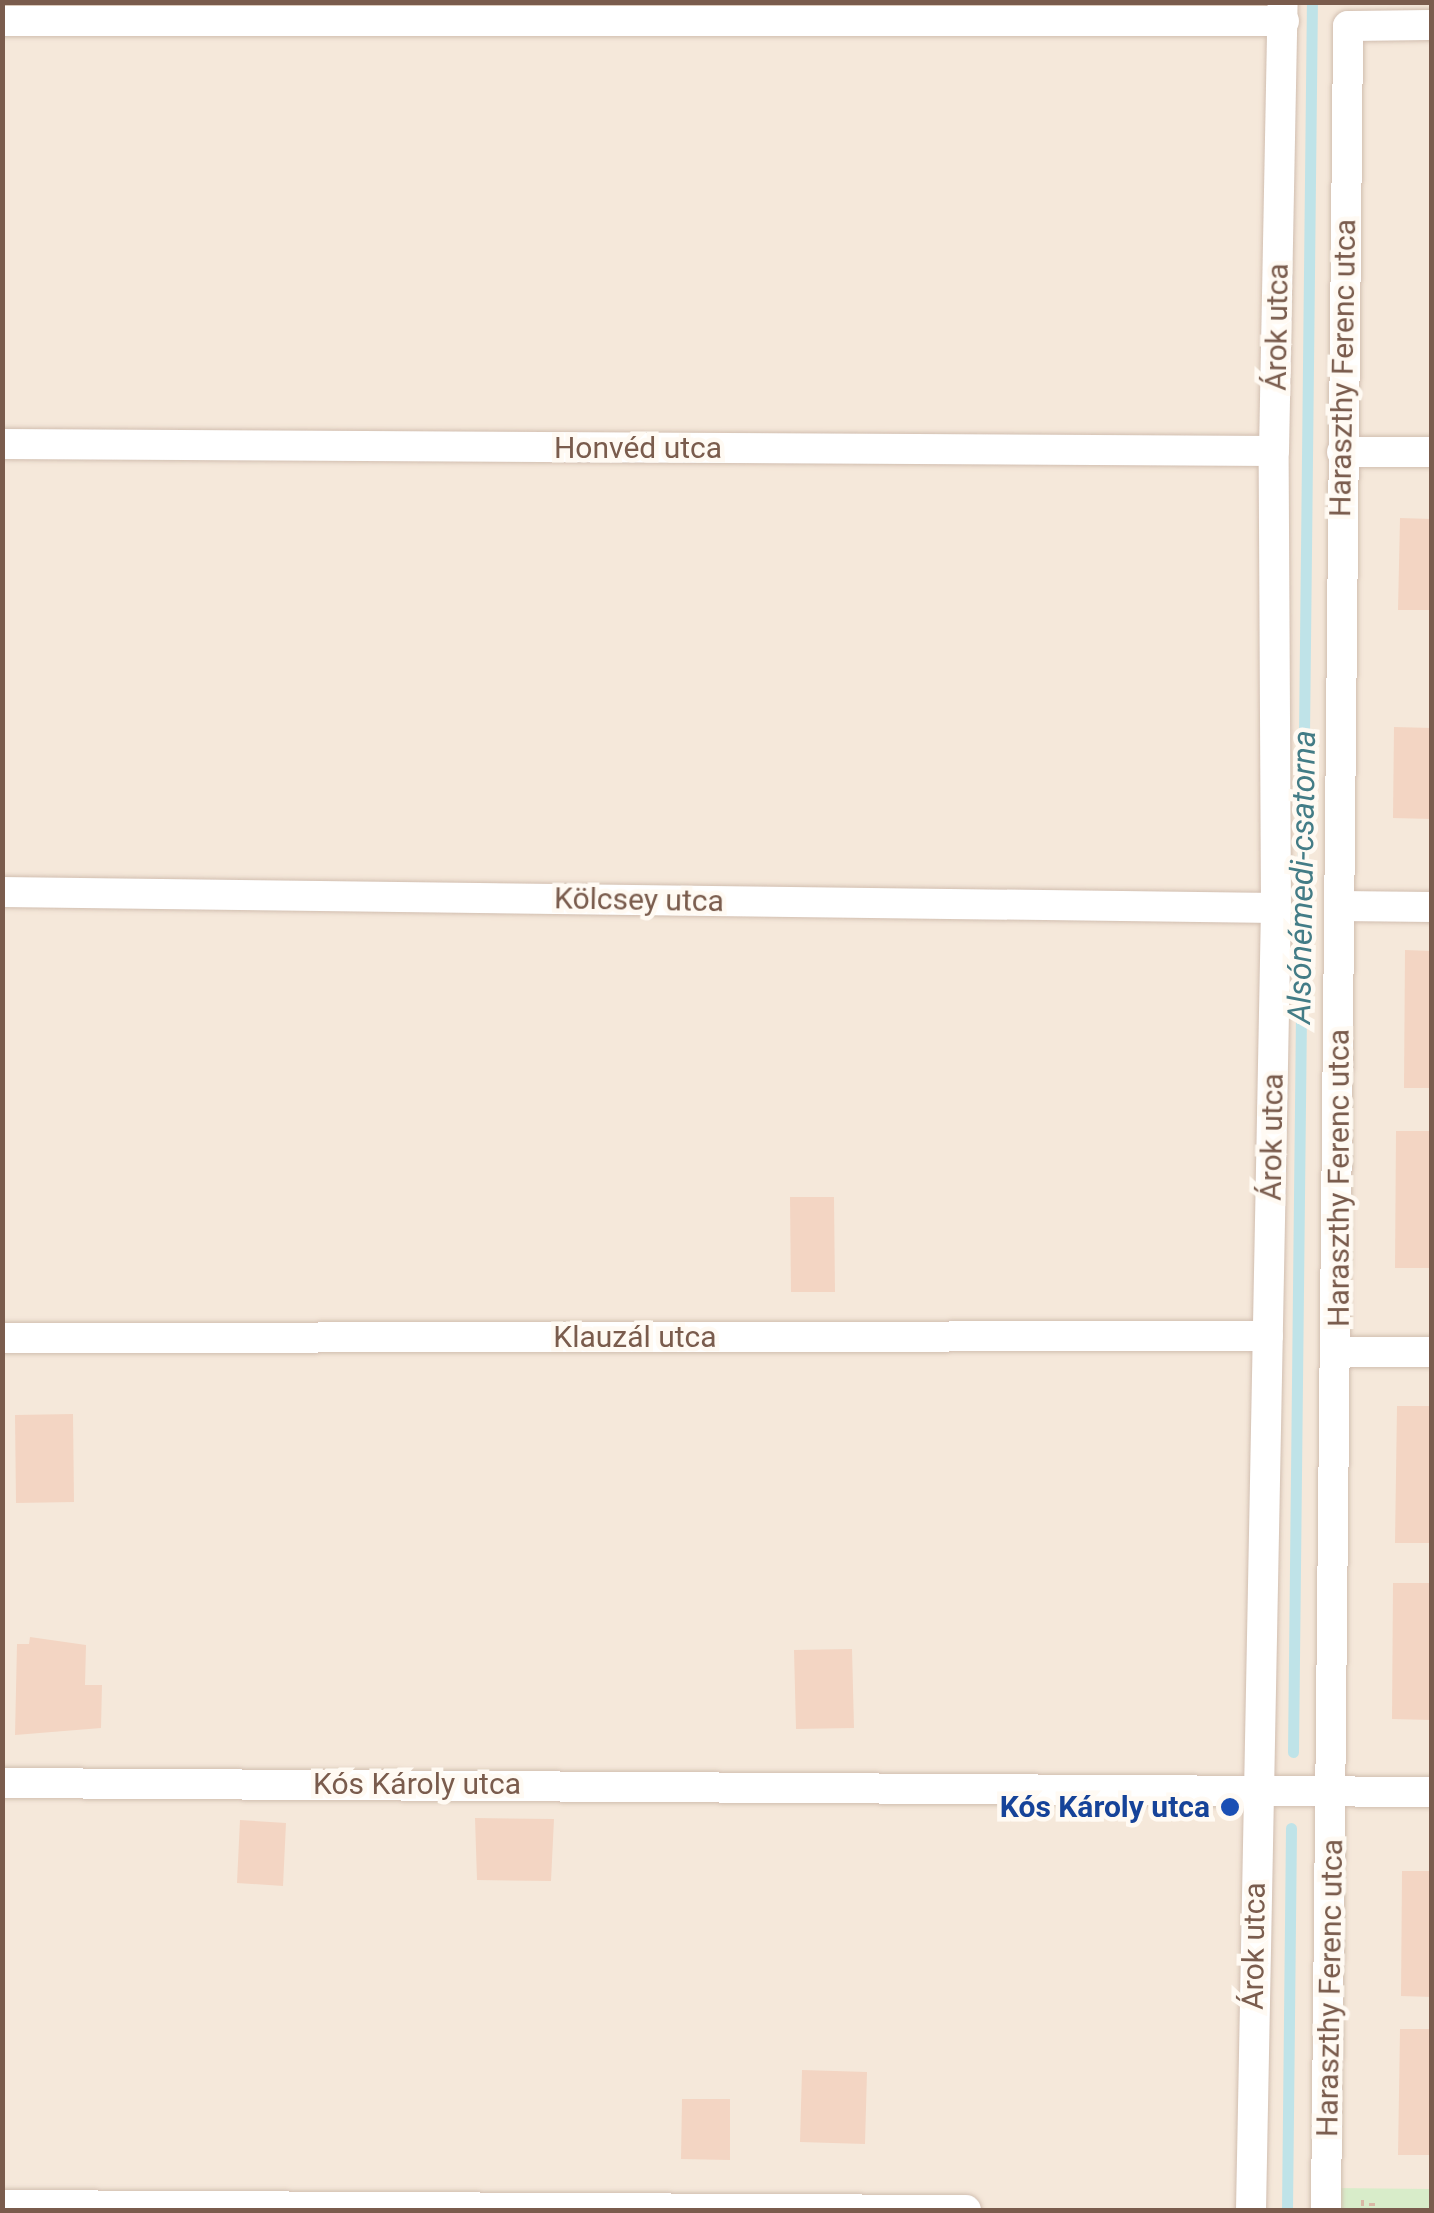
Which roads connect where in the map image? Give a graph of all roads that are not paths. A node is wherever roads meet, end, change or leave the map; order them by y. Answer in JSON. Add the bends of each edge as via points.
{"nodes":[{"id":1,"x":1284,"y":12,"type":"edge"},
{"id":2,"x":2,"y":21,"type":"edge"},
{"id":3,"x":1432,"y":25,"type":"edge"},
{"id":4,"x":2,"y":444,"type":"edge"},
{"id":5,"x":1274,"y":451,"type":"junction"},
{"id":6,"x":1342,"y":452,"type":"junction"},
{"id":7,"x":1432,"y":452,"type":"edge"},
{"id":8,"x":2,"y":892,"type":"edge"},
{"id":9,"x":1340,"y":906,"type":"junction"},
{"id":10,"x":1432,"y":907,"type":"edge"},
{"id":11,"x":1276,"y":908,"type":"junction"},
{"id":12,"x":1268,"y":1336,"type":"junction"},
{"id":13,"x":2,"y":1338,"type":"edge"},
{"id":14,"x":1339,"y":1352,"type":"junction"},
{"id":15,"x":1432,"y":1352,"type":"edge"},
{"id":16,"x":2,"y":1783,"type":"edge"},
{"id":17,"x":1256,"y":1787,"type":"junction"},
{"id":18,"x":1334,"y":1792,"type":"junction"},
{"id":19,"x":1432,"y":1792,"type":"edge"},
{"id":20,"x":2,"y":2205,"type":"edge"},
{"id":21,"x":966,"y":2210,"type":"edge"},
{"id":22,"x":1251,"y":2210,"type":"edge"},
{"id":23,"x":1326,"y":2210,"type":"edge"}],
"edges":[{"from":1,"to":2,"type":"street"},
{"from":1,"to":5,"type":"street","name":"Árok utca"},
{"from":3,"to":6,"type":"street","name":"Haraszthy Ferenc utca","via":[[1348,26]]},
{"from":4,"to":5,"type":"street","name":"Honvéd utca"},
{"from":5,"to":11,"type":"street","name":"Árok utca"},
{"from":6,"to":7,"type":"street"},
{"from":6,"to":9,"type":"street","name":"Haraszthy Ferenc utca"},
{"from":8,"to":11,"type":"street","name":"Kölcsey utca"},
{"from":9,"to":10,"type":"street"},
{"from":9,"to":14,"type":"street","name":"Haraszthy Ferenc utca"},
{"from":11,"to":12,"type":"street","name":"Árok utca"},
{"from":12,"to":13,"type":"street","name":"Klauzál utca"},
{"from":12,"to":17,"type":"street","name":"Árok utca"},
{"from":14,"to":15,"type":"street"},
{"from":14,"to":18,"type":"street","name":"Haraszthy Ferenc utca"},
{"from":16,"to":17,"type":"street","name":"Kós Károly utca"},
{"from":17,"to":18,"type":"street","name":"Kós Károly utca"},
{"from":17,"to":22,"type":"street","name":"Árok utca"},
{"from":18,"to":19,"type":"street","name":"Kós Károly utca"},
{"from":18,"to":23,"type":"street","name":"Haraszthy Ferenc utca"},
{"from":20,"to":21,"type":"street"}]}
